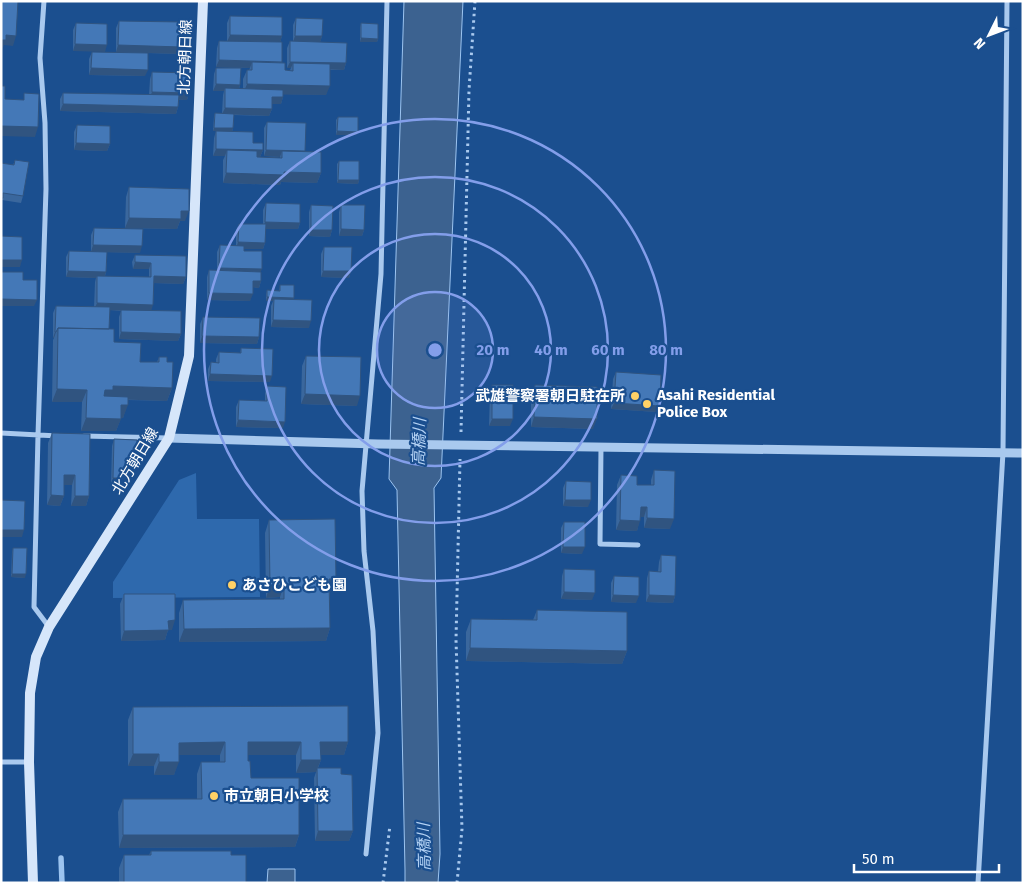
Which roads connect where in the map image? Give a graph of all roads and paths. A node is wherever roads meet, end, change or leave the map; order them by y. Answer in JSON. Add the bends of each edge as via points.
{"nodes":[{"id":1,"x":44,"y":1,"type":"edge"},
{"id":2,"x":203,"y":1,"type":"edge"},
{"id":3,"x":387,"y":1,"type":"edge"},
{"id":4,"x":474,"y":1,"type":"edge"},
{"id":5,"x":1007,"y":1,"type":"edge"},
{"id":6,"x":1,"y":433,"type":"edge"},
{"id":7,"x":38,"y":435,"type":"junction"},
{"id":8,"x":66,"y":436,"type":"edge"},
{"id":9,"x":76,"y":436,"type":"edge"},
{"id":10,"x":169,"y":438,"type":"junction"},
{"id":11,"x":367,"y":444,"type":"junction"},
{"id":12,"x":460,"y":446,"type":"junction"},
{"id":13,"x":601,"y":447,"type":"junction"},
{"id":14,"x":1003,"y":452,"type":"junction"},
{"id":15,"x":1023,"y":452,"type":"edge"},
{"id":16,"x":638,"y":545,"type":"dead end"},
{"id":17,"x":49,"y":627,"type":"junction"},
{"id":18,"x":1,"y":762,"type":"edge"},
{"id":19,"x":29,"y":762,"type":"junction"},
{"id":20,"x":390,"y":825,"type":"dead end"},
{"id":21,"x":366,"y":854,"type":"dead end"},
{"id":22,"x":33,"y":883,"type":"edge"},
{"id":23,"x":383,"y":883,"type":"edge"},
{"id":24,"x":457,"y":883,"type":"edge"},
{"id":25,"x":978,"y":883,"type":"edge"}],
"edges":[{"from":1,"to":7,"type":"street","via":[[40,58],[46,189]]},
{"from":2,"to":10,"type":"main road","name":"北方朝日線","via":[[189,356]]},
{"from":3,"to":11,"type":"street","via":[[381,274]]},
{"from":4,"to":12,"type":"path"},
{"from":5,"to":14,"type":"street"},
{"from":6,"to":7,"type":"street"},
{"from":7,"to":8,"type":"street"},
{"from":7,"to":17,"type":"street","via":[[34,607]]},
{"from":9,"to":10,"type":"street"},
{"from":10,"to":11,"type":"street"},
{"from":10,"to":17,"type":"main road","name":"北方朝日線"},
{"from":11,"to":12,"type":"street"},
{"from":11,"to":21,"type":"street","via":[[362,491],[364,551],[373,631],[378,733]]},
{"from":12,"to":13,"type":"street"},
{"from":12,"to":24,"type":"path","via":[[456,640],[462,829]]},
{"from":13,"to":14,"type":"street"},
{"from":13,"to":16,"type":"street","via":[[600,544]]},
{"from":14,"to":15,"type":"street"},
{"from":14,"to":25,"type":"street"},
{"from":17,"to":19,"type":"main road","name":"北方朝日線","via":[[36,657],[30,693]]},
{"from":18,"to":19,"type":"street"},
{"from":19,"to":22,"type":"main road","name":"北方朝日線"},
{"from":20,"to":23,"type":"path"}]}
